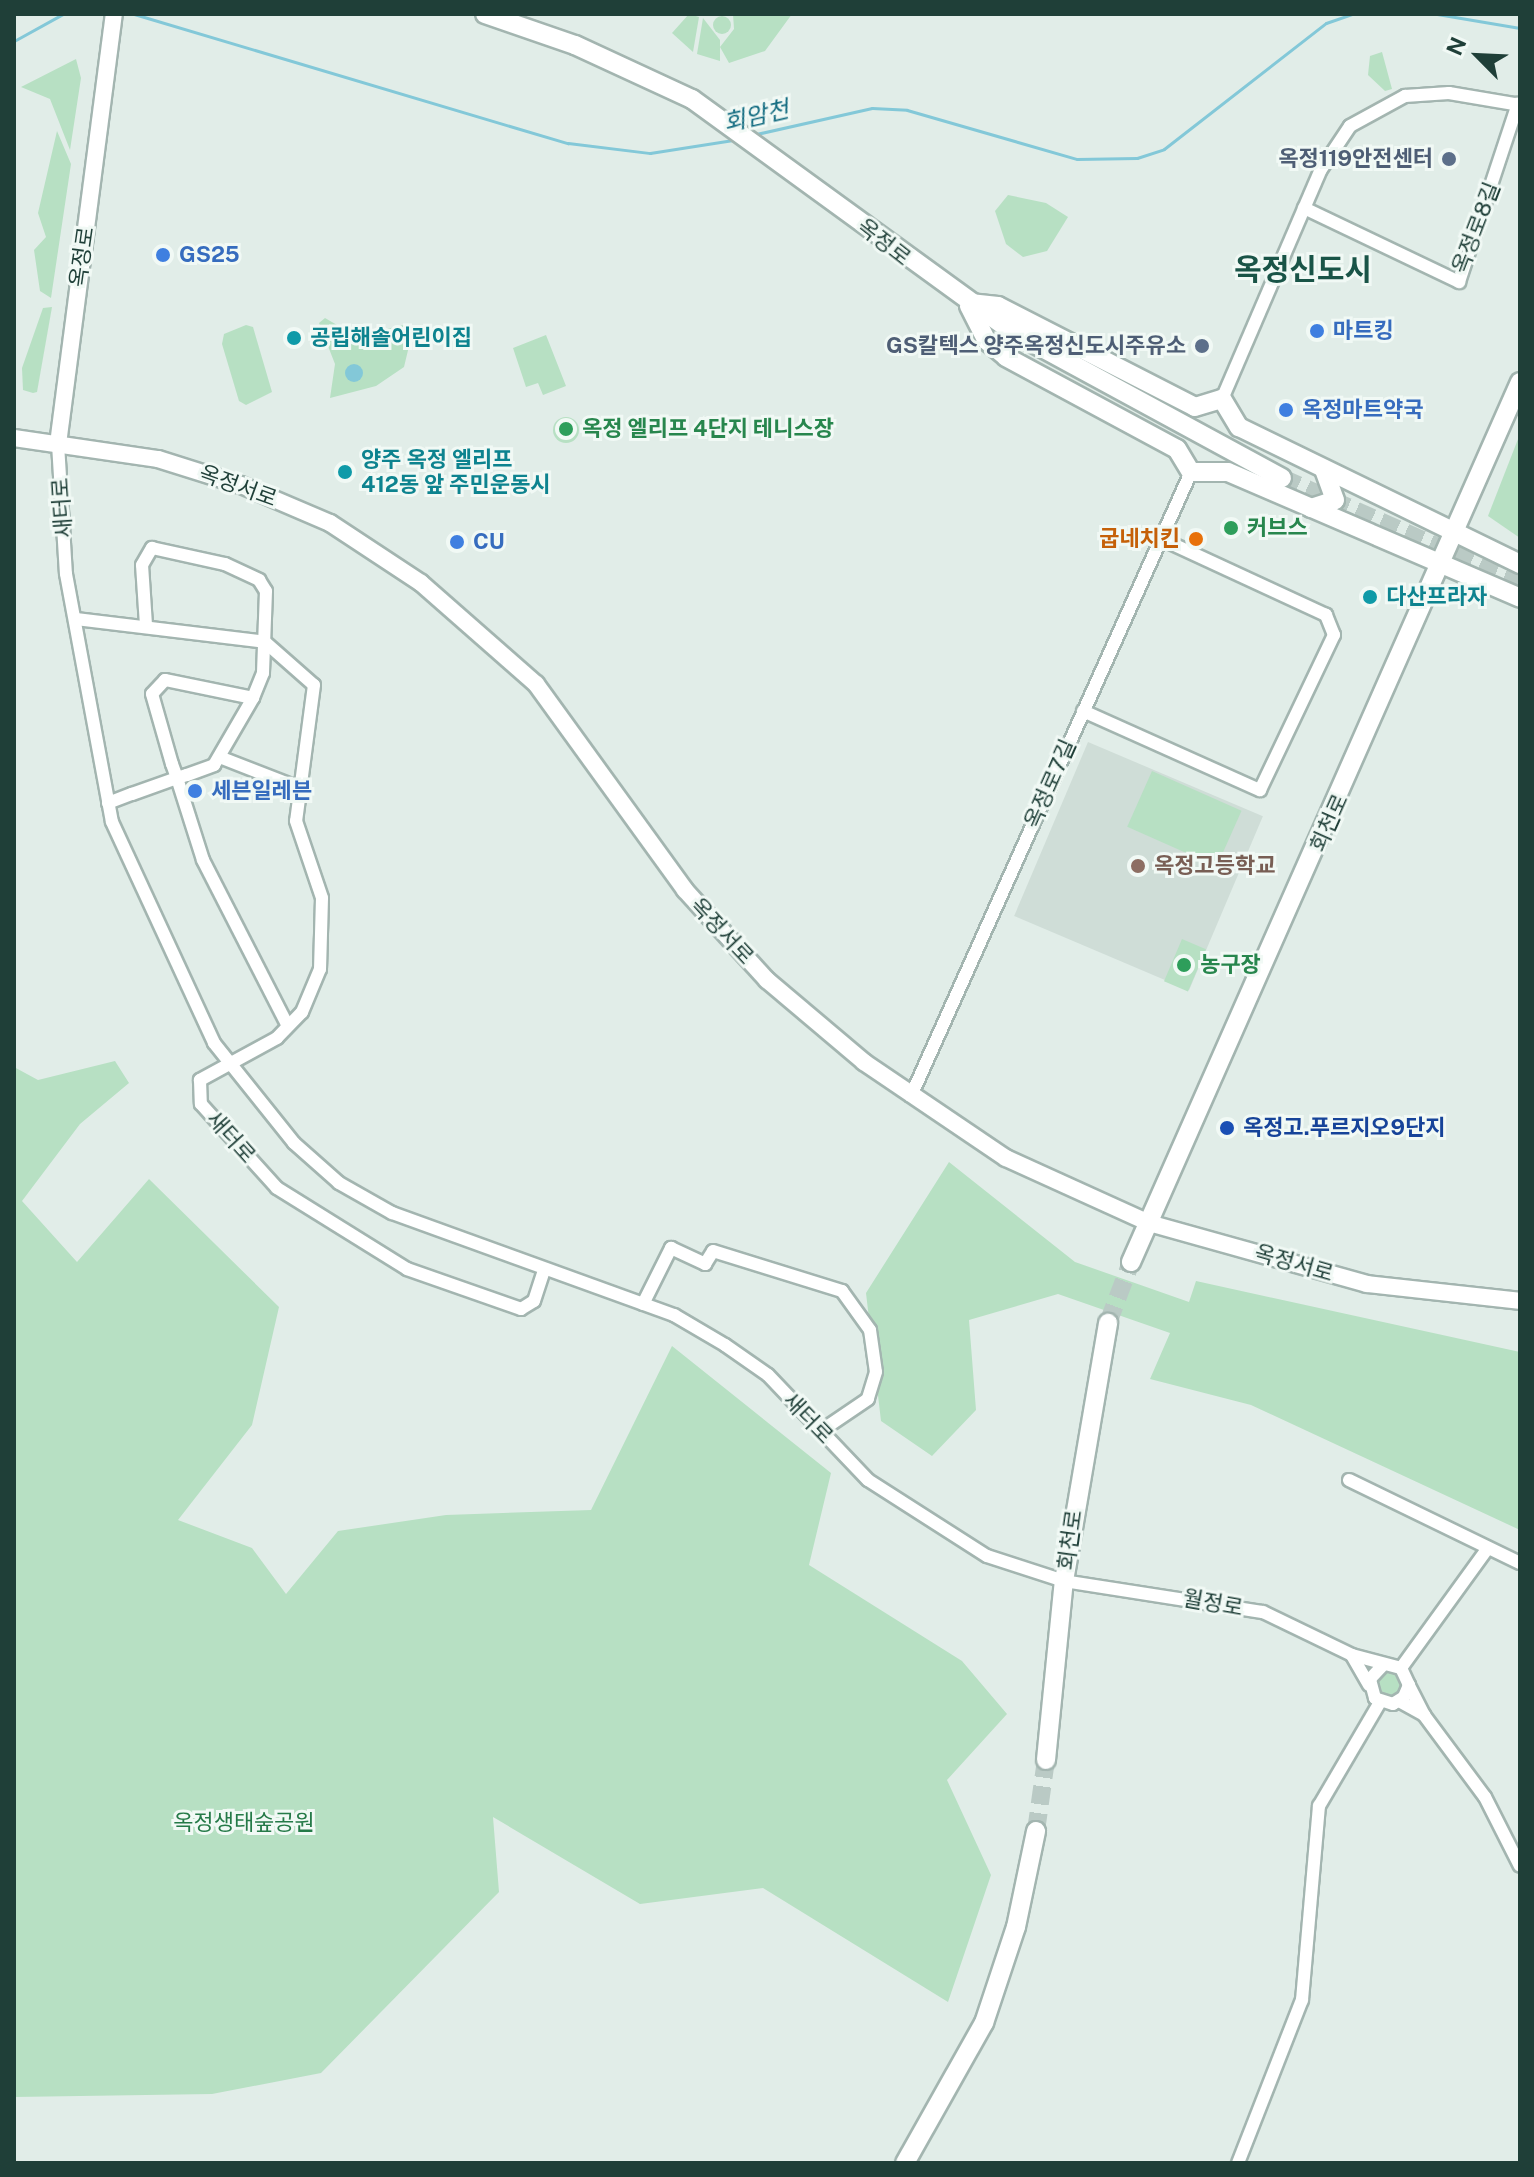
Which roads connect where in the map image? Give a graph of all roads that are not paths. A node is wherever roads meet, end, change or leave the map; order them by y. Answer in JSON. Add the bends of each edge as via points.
{"nodes":[{"id":1,"x":114,"y":14,"type":"edge"},
{"id":2,"x":485,"y":14,"type":"edge"},
{"id":3,"x":1519,"y":105,"type":"edge"},
{"id":4,"x":1304,"y":208,"type":"junction"},
{"id":5,"x":967,"y":303,"type":"junction"},
{"id":6,"x":1520,"y":382,"type":"edge"},
{"id":7,"x":1222,"y":399,"type":"junction"},
{"id":8,"x":1195,"y":407,"type":"junction"},
{"id":9,"x":1239,"y":427,"type":"junction"},
{"id":10,"x":14,"y":438,"type":"edge"},
{"id":11,"x":58,"y":444,"type":"junction"},
{"id":12,"x":1177,"y":449,"type":"junction"},
{"id":13,"x":1324,"y":469,"type":"junction"},
{"id":14,"x":1191,"y":472,"type":"junction"},
{"id":15,"x":1228,"y":472,"type":"junction"},
{"id":16,"x":1282,"y":478,"type":"tunnel mouth"},
{"id":17,"x":1308,"y":507,"type":"junction"},
{"id":18,"x":1159,"y":538,"type":"junction"},
{"id":19,"x":1457,"y":538,"type":"junction"},
{"id":20,"x":1520,"y":564,"type":"edge"},
{"id":21,"x":1444,"y":566,"type":"junction"},
{"id":22,"x":1520,"y":598,"type":"edge"},
{"id":23,"x":76,"y":619,"type":"junction"},
{"id":24,"x":146,"y":625,"type":"junction"},
{"id":25,"x":265,"y":642,"type":"junction"},
{"id":26,"x":253,"y":698,"type":"junction"},
{"id":27,"x":1083,"y":711,"type":"junction"},
{"id":28,"x":222,"y":758,"type":"junction"},
{"id":29,"x":177,"y":778,"type":"junction"},
{"id":30,"x":299,"y":788,"type":"junction"},
{"id":31,"x":108,"y":803,"type":"junction"},
{"id":32,"x":288,"y":1026,"type":"junction"},
{"id":33,"x":228,"y":1064,"type":"junction"},
{"id":34,"x":911,"y":1096,"type":"junction"},
{"id":35,"x":1149,"y":1223,"type":"junction"},
{"id":36,"x":1131,"y":1262,"type":"tunnel mouth"},
{"id":37,"x":544,"y":1270,"type":"junction"},
{"id":38,"x":1520,"y":1301,"type":"edge"},
{"id":39,"x":643,"y":1304,"type":"junction"},
{"id":40,"x":1108,"y":1323,"type":"tunnel mouth"},
{"id":41,"x":821,"y":1431,"type":"junction"},
{"id":42,"x":1349,"y":1480,"type":"dead end"},
{"id":43,"x":1487,"y":1549,"type":"junction"},
{"id":44,"x":1520,"y":1563,"type":"edge"},
{"id":45,"x":1064,"y":1581,"type":"junction"},
{"id":46,"x":1352,"y":1655,"type":"junction"},
{"id":47,"x":1383,"y":1665,"type":"junction"},
{"id":48,"x":1401,"y":1668,"type":"junction"},
{"id":49,"x":1369,"y":1685,"type":"junction"},
{"id":50,"x":1409,"y":1685,"type":"junction"},
{"id":51,"x":1399,"y":1701,"type":"junction"},
{"id":52,"x":1380,"y":1702,"type":"junction"},
{"id":53,"x":1424,"y":1715,"type":"junction"},
{"id":54,"x":1046,"y":1760,"type":"tunnel mouth"},
{"id":55,"x":1036,"y":1831,"type":"tunnel mouth"},
{"id":56,"x":1520,"y":1866,"type":"edge"},
{"id":57,"x":905,"y":2163,"type":"edge"},
{"id":58,"x":1238,"y":2163,"type":"edge"}],
"edges":[{"from":1,"to":11,"type":"street","name":"옥정로"},
{"from":2,"to":5,"type":"main road","name":"옥정로","via":[[575,45],[692,99]]},
{"from":3,"to":4,"type":"street","name":"옥정로8길","via":[[1449,93],[1387,102],[1334,146]]},
{"from":3,"to":4,"type":"street","name":"옥정로8길","via":[[1459,282]]},
{"from":4,"to":7,"type":"street","name":"옥정로8길"},
{"from":5,"to":8,"type":"main road","via":[[998,306]]},
{"from":5,"to":12,"type":"main road","via":[[986,340],[1006,357]]},
{"from":5,"to":16,"type":"main road","name":"옥정로"},
{"from":6,"to":19,"type":"main road","name":"회천로"},
{"from":7,"to":8,"type":"main road"},
{"from":7,"to":9,"type":"main road"},
{"from":8,"to":9,"type":"main road"},
{"from":9,"to":13,"type":"main road"},
{"from":10,"to":11,"type":"street","name":"옥정서로"},
{"from":11,"to":23,"type":"street","name":"새터로"},
{"from":11,"to":34,"type":"street","name":"옥정서로","via":[[158,459],[282,501],[381,554],[453,606],[566,720],[718,929],[767,980]]},
{"from":12,"to":14,"type":"main road"},
{"from":12,"to":15,"type":"main road"},
{"from":13,"to":17,"type":"main road","via":[[1335,500],[1323,509]]},
{"from":13,"to":19,"type":"main road"},
{"from":14,"to":15,"type":"main road"},
{"from":14,"to":18,"type":"street","name":"옥정로7길"},
{"from":15,"to":17,"type":"main road"},
{"from":17,"to":21,"type":"main road"},
{"from":18,"to":27,"type":"street","name":"옥정로7길"},
{"from":18,"to":27,"type":"street","via":[[1326,615],[1334,635],[1260,790]]},
{"from":19,"to":20,"type":"main road"},
{"from":19,"to":21,"type":"main road","name":"회천로"},
{"from":21,"to":22,"type":"main road"},
{"from":21,"to":35,"type":"main road","name":"회천로"},
{"from":23,"to":24,"type":"street"},
{"from":23,"to":31,"type":"street","name":"새터로"},
{"from":24,"to":25,"type":"street"},
{"from":24,"to":25,"type":"street","via":[[142,565],[160,546],[259,580],[266,591]]},
{"from":25,"to":26,"type":"street"},
{"from":25,"to":30,"type":"street","name":"새터로","via":[[314,685]]},
{"from":26,"to":28,"type":"street"},
{"from":26,"to":29,"type":"street","via":[[179,682],[156,685],[154,704]]},
{"from":27,"to":34,"type":"street","name":"옥정로7길"},
{"from":28,"to":29,"type":"street"},
{"from":28,"to":30,"type":"street"},
{"from":29,"to":31,"type":"street"},
{"from":29,"to":32,"type":"street","via":[[213,884]]},
{"from":30,"to":32,"type":"street","name":"새터로","via":[[296,821],[322,898],[326,937],[313,992]]},
{"from":31,"to":33,"type":"street","name":"새터로","via":[[140,895]]},
{"from":32,"to":33,"type":"street","name":"새터로"},
{"from":33,"to":37,"type":"street","name":"새터로","via":[[294,1143],[339,1183],[466,1245]]},
{"from":33,"to":37,"type":"street","name":"새터로","via":[[195,1085],[201,1104],[277,1188],[313,1215],[407,1269],[521,1309],[534,1301]]},
{"from":34,"to":35,"type":"street","name":"옥정서로","via":[[1006,1158]]},
{"from":35,"to":36,"type":"main road","name":"회천로"},
{"from":35,"to":38,"type":"street","name":"옥정서로","via":[[1367,1284]]},
{"from":37,"to":39,"type":"street","name":"새터로"},
{"from":39,"to":41,"type":"street","name":"새터로","via":[[736,1353]]},
{"from":39,"to":41,"type":"street","via":[[671,1248],[705,1264],[713,1251],[842,1291],[870,1330],[876,1372],[868,1399]]},
{"from":40,"to":45,"type":"main road","name":"회천로"},
{"from":41,"to":45,"type":"street","name":"새터로","via":[[868,1480],[921,1519],[987,1556]]},
{"from":42,"to":43,"type":"street"},
{"from":43,"to":44,"type":"street"},
{"from":43,"to":48,"type":"street"},
{"from":45,"to":46,"type":"street","name":"월정로","via":[[1263,1612]]},
{"from":45,"to":54,"type":"main road","name":"회천로"},
{"from":46,"to":47,"type":"street","name":"월정로"},
{"from":46,"to":49,"type":"street"},
{"from":47,"to":48,"type":"street"},
{"from":47,"to":49,"type":"street"},
{"from":48,"to":50,"type":"street"},
{"from":49,"to":52,"type":"street"},
{"from":50,"to":51,"type":"street"},
{"from":50,"to":53,"type":"street"},
{"from":51,"to":52,"type":"street"},
{"from":51,"to":53,"type":"street"},
{"from":52,"to":58,"type":"street","via":[[1319,1806],[1302,2000]]},
{"from":53,"to":56,"type":"street","via":[[1485,1797]]},
{"from":55,"to":57,"type":"main road","via":[[1016,1927],[984,2023]]}]}
